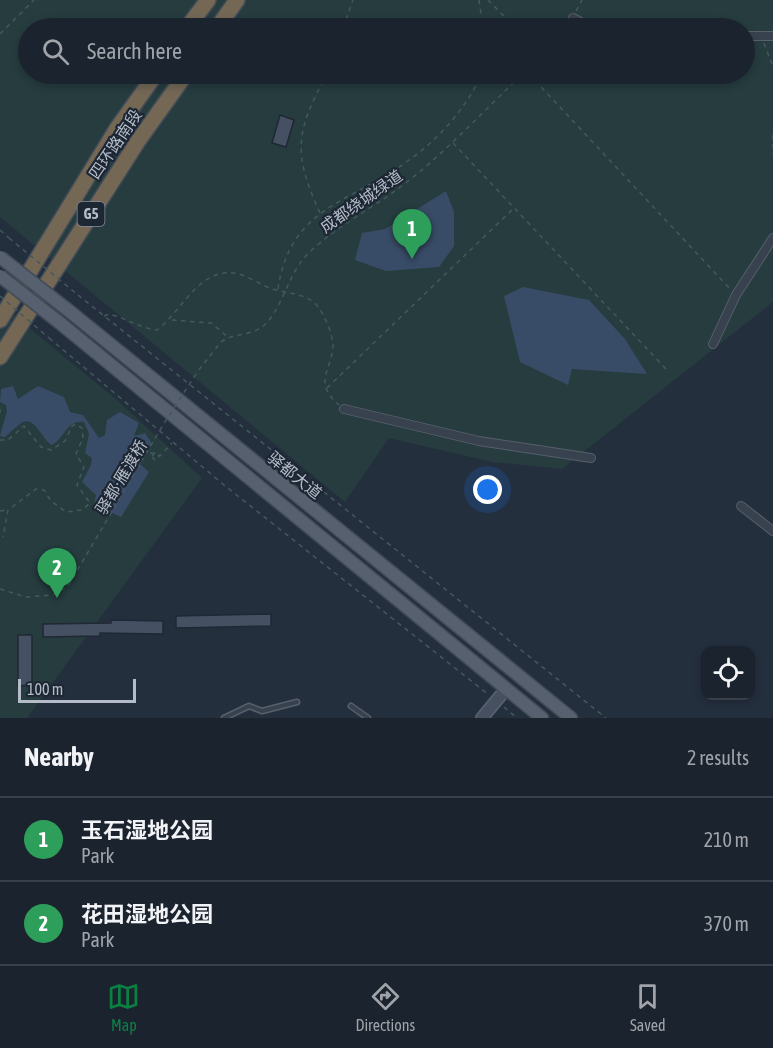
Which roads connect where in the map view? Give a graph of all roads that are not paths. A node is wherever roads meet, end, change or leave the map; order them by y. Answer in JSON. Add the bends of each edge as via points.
{"nodes":[{"id":1,"x":208,"y":0,"type":"edge"},
{"id":2,"x":237,"y":0,"type":"edge"},
{"id":3,"x":194,"y":18,"type":"edge"},
{"id":4,"x":224,"y":18,"type":"edge"},
{"id":5,"x":755,"y":36,"type":"edge"},
{"id":6,"x":773,"y":36,"type":"edge"},
{"id":7,"x":149,"y":84,"type":"edge"},
{"id":8,"x":179,"y":84,"type":"edge"},
{"id":9,"x":773,"y":238,"type":"edge"},
{"id":10,"x":0,"y":257,"type":"edge"},
{"id":11,"x":0,"y":276,"type":"edge"},
{"id":12,"x":0,"y":321,"type":"edge"},
{"id":13,"x":713,"y":344,"type":"dead end"},
{"id":14,"x":0,"y":357,"type":"edge"},
{"id":15,"x":344,"y":410,"type":"road end"},
{"id":16,"x":591,"y":458,"type":"dead end"},
{"id":17,"x":741,"y":506,"type":"dead end"},
{"id":18,"x":773,"y":531,"type":"edge"},
{"id":19,"x":506,"y":689,"type":"junction"},
{"id":20,"x":297,"y":702,"type":"dead end"},
{"id":21,"x":351,"y":706,"type":"dead end"},
{"id":22,"x":224,"y":718,"type":"edge"},
{"id":23,"x":368,"y":718,"type":"edge"},
{"id":24,"x":482,"y":718,"type":"edge"},
{"id":25,"x":542,"y":718,"type":"edge"},
{"id":26,"x":571,"y":718,"type":"edge"}],
"edges":[{"from":1,"to":3,"type":"highway"},
{"from":2,"to":4,"type":"highway"},
{"from":5,"to":6,"type":"street"},
{"from":7,"to":12,"type":"highway","name":"四环路南段","number":"G5","via":[[118,127]]},
{"from":8,"to":14,"type":"highway","name":"四环路南段","number":"G5"},
{"from":9,"to":13,"type":"street","via":[[736,295]]},
{"from":10,"to":26,"type":"main road","name":"驿都大道","bridge":true},
{"from":11,"to":19,"type":"main road","name":"驿都大道","bridge":true},
{"from":15,"to":16,"type":"street","via":[[479,441]]},
{"from":17,"to":18,"type":"street"},
{"from":19,"to":24,"type":"street"},
{"from":19,"to":25,"type":"main road","name":"驿都大道"},
{"from":20,"to":22,"type":"lane","via":[[262,711],[249,706]]},
{"from":21,"to":23,"type":"lane"}]}
